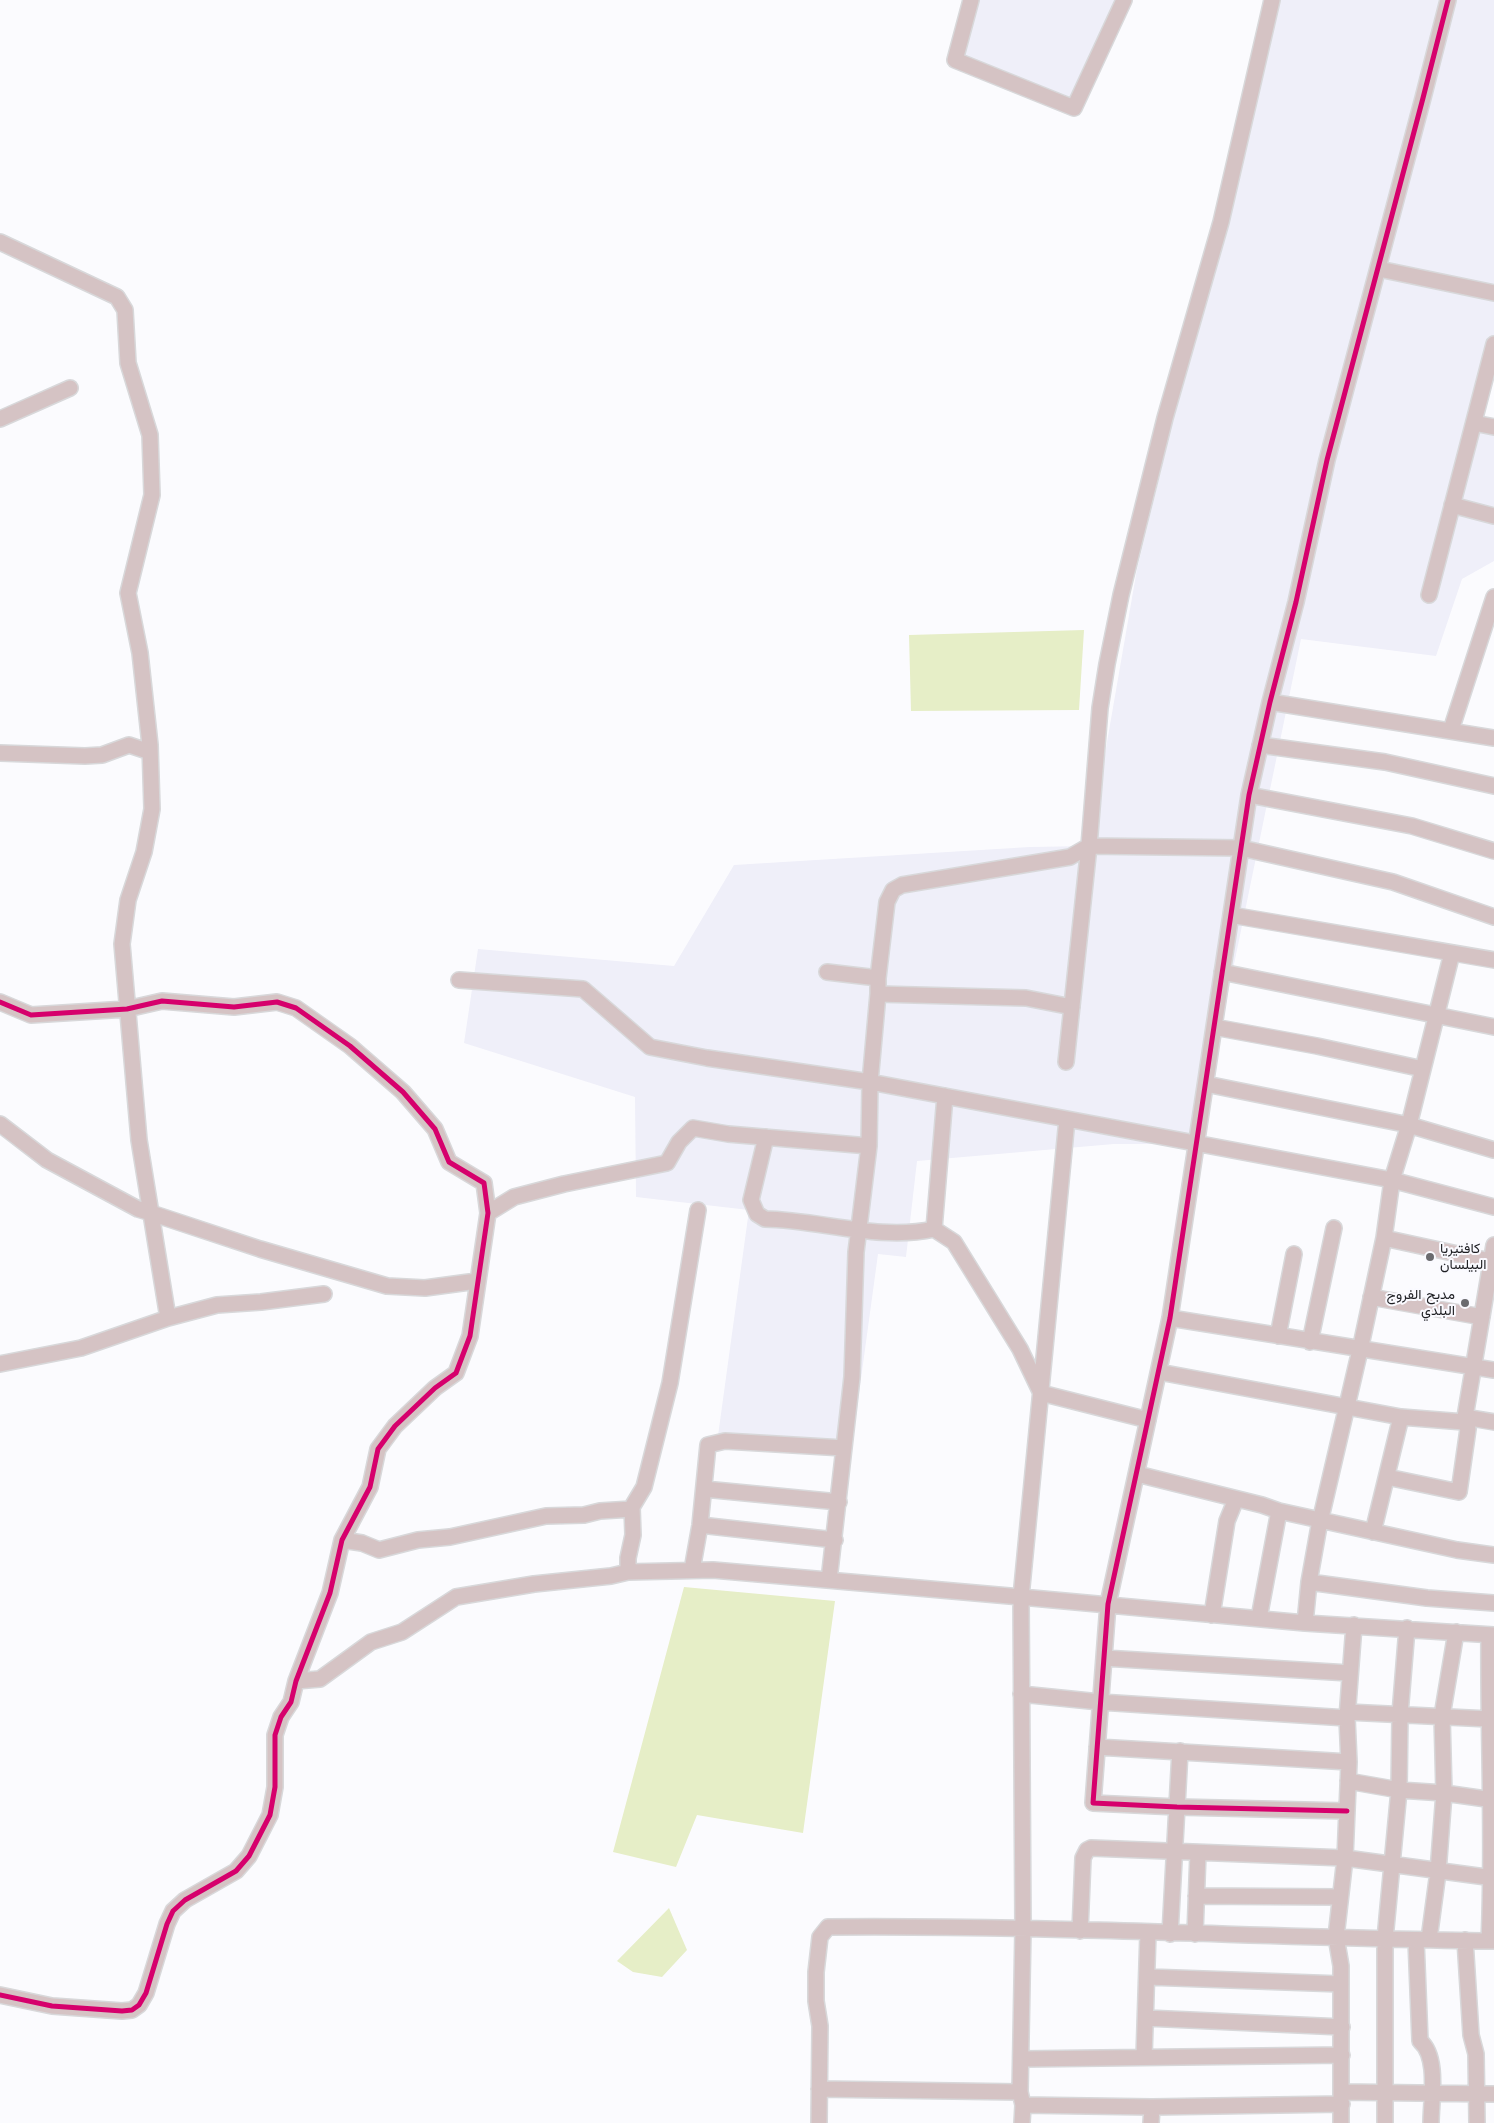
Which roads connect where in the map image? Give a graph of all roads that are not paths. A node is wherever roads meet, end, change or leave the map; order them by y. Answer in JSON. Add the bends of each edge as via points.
{"nodes":[{"id":1,"x":971,"y":0,"type":"edge"},
{"id":2,"x":1124,"y":0,"type":"edge"},
{"id":3,"x":1272,"y":0,"type":"edge"},
{"id":4,"x":1448,"y":0,"type":"edge"},
{"id":5,"x":0,"y":242,"type":"edge"},
{"id":6,"x":1379,"y":269,"type":"junction"},
{"id":7,"x":1494,"y":294,"type":"edge"},
{"id":8,"x":1494,"y":344,"type":"edge"},
{"id":9,"x":70,"y":388,"type":"dead end"},
{"id":10,"x":0,"y":419,"type":"edge"},
{"id":11,"x":1474,"y":423,"type":"junction"},
{"id":12,"x":1494,"y":427,"type":"edge"},
{"id":13,"x":1452,"y":505,"type":"junction"},
{"id":14,"x":1494,"y":516,"type":"edge"},
{"id":15,"x":1429,"y":595,"type":"dead end"},
{"id":16,"x":1494,"y":598,"type":"edge"},
{"id":17,"x":1270,"y":702,"type":"junction"},
{"id":18,"x":1451,"y":730,"type":"junction"},
{"id":19,"x":1494,"y":738,"type":"edge"},
{"id":20,"x":1260,"y":745,"type":"junction"},
{"id":21,"x":150,"y":752,"type":"junction"},
{"id":22,"x":0,"y":753,"type":"edge"},
{"id":23,"x":1494,"y":786,"type":"edge"},
{"id":24,"x":1249,"y":795,"type":"junction"},
{"id":25,"x":1089,"y":846,"type":"junction"},
{"id":26,"x":1241,"y":848,"type":"junction"},
{"id":27,"x":1494,"y":851,"type":"edge"},
{"id":28,"x":1231,"y":915,"type":"junction"},
{"id":29,"x":1494,"y":918,"type":"edge"},
{"id":30,"x":1452,"y":953,"type":"junction"},
{"id":31,"x":1494,"y":960,"type":"edge"},
{"id":32,"x":827,"y":972,"type":"dead end"},
{"id":33,"x":1222,"y":972,"type":"junction"},
{"id":34,"x":878,"y":978,"type":"junction"},
{"id":35,"x":459,"y":980,"type":"dead end"},
{"id":36,"x":878,"y":994,"type":"junction"},
{"id":37,"x":0,"y":1002,"type":"edge"},
{"id":38,"x":1072,"y":1006,"type":"junction"},
{"id":39,"x":127,"y":1009,"type":"junction"},
{"id":40,"x":1436,"y":1016,"type":"junction"},
{"id":41,"x":1214,"y":1027,"type":"junction"},
{"id":42,"x":1494,"y":1027,"type":"edge"},
{"id":43,"x":1066,"y":1062,"type":"dead end"},
{"id":44,"x":1423,"y":1069,"type":"junction"},
{"id":45,"x":870,"y":1082,"type":"junction"},
{"id":46,"x":1206,"y":1084,"type":"junction"},
{"id":47,"x":945,"y":1096,"type":"junction"},
{"id":48,"x":1067,"y":1119,"type":"junction"},
{"id":49,"x":0,"y":1124,"type":"edge"},
{"id":50,"x":1409,"y":1125,"type":"junction"},
{"id":51,"x":766,"y":1137,"type":"junction"},
{"id":52,"x":1197,"y":1144,"type":"junction"},
{"id":53,"x":869,"y":1146,"type":"junction"},
{"id":54,"x":1494,"y":1150,"type":"edge"},
{"id":55,"x":1392,"y":1180,"type":"junction"},
{"id":56,"x":1494,"y":1207,"type":"edge"},
{"id":57,"x":698,"y":1210,"type":"dead end"},
{"id":58,"x":151,"y":1213,"type":"junction"},
{"id":59,"x":488,"y":1213,"type":"junction"},
{"id":60,"x":1334,"y":1228,"type":"dead end"},
{"id":61,"x":859,"y":1229,"type":"junction"},
{"id":62,"x":934,"y":1229,"type":"junction"},
{"id":63,"x":1384,"y":1238,"type":"junction"},
{"id":64,"x":1494,"y":1245,"type":"edge"},
{"id":65,"x":1294,"y":1254,"type":"dead end"},
{"id":66,"x":1493,"y":1262,"type":"edge"},
{"id":67,"x":477,"y":1281,"type":"junction"},
{"id":68,"x":324,"y":1294,"type":"dead end"},
{"id":69,"x":1371,"y":1297,"type":"junction"},
{"id":70,"x":168,"y":1318,"type":"junction"},
{"id":71,"x":1170,"y":1318,"type":"junction"},
{"id":72,"x":1482,"y":1318,"type":"junction"},
{"id":73,"x":1278,"y":1336,"type":"junction"},
{"id":74,"x":1310,"y":1342,"type":"junction"},
{"id":75,"x":1360,"y":1350,"type":"junction"},
{"id":76,"x":0,"y":1364,"type":"edge"},
{"id":77,"x":1473,"y":1368,"type":"junction"},
{"id":78,"x":1494,"y":1370,"type":"edge"},
{"id":79,"x":1159,"y":1372,"type":"junction"},
{"id":80,"x":1041,"y":1393,"type":"junction"},
{"id":81,"x":1348,"y":1406,"type":"junction"},
{"id":82,"x":1401,"y":1416,"type":"junction"},
{"id":83,"x":1148,"y":1420,"type":"junction"},
{"id":84,"x":1464,"y":1420,"type":"junction"},
{"id":85,"x":1494,"y":1422,"type":"edge"},
{"id":86,"x":844,"y":1448,"type":"junction"},
{"id":87,"x":1137,"y":1474,"type":"junction"},
{"id":88,"x":1386,"y":1477,"type":"junction"},
{"id":89,"x":704,"y":1489,"type":"junction"},
{"id":90,"x":1236,"y":1499,"type":"junction"},
{"id":91,"x":839,"y":1502,"type":"junction"},
{"id":92,"x":632,"y":1509,"type":"junction"},
{"id":93,"x":1278,"y":1511,"type":"junction"},
{"id":94,"x":1321,"y":1520,"type":"junction"},
{"id":95,"x":700,"y":1525,"type":"junction"},
{"id":96,"x":1373,"y":1532,"type":"junction"},
{"id":97,"x":342,"y":1540,"type":"junction"},
{"id":98,"x":835,"y":1540,"type":"junction"},
{"id":99,"x":1494,"y":1555,"type":"edge"},
{"id":100,"x":692,"y":1570,"type":"junction"},
{"id":101,"x":628,"y":1572,"type":"junction"},
{"id":102,"x":829,"y":1580,"type":"junction"},
{"id":103,"x":1309,"y":1582,"type":"junction"},
{"id":104,"x":1021,"y":1597,"type":"junction"},
{"id":105,"x":1494,"y":1603,"type":"edge"},
{"id":106,"x":1108,"y":1604,"type":"junction"},
{"id":107,"x":1212,"y":1615,"type":"junction"},
{"id":108,"x":1260,"y":1618,"type":"junction"},
{"id":109,"x":1304,"y":1623,"type":"junction"},
{"id":110,"x":1354,"y":1625,"type":"junction"},
{"id":111,"x":1407,"y":1628,"type":"junction"},
{"id":112,"x":1456,"y":1632,"type":"junction"},
{"id":113,"x":1492,"y":1635,"type":"edge"},
{"id":114,"x":1104,"y":1658,"type":"junction"},
{"id":115,"x":1349,"y":1672,"type":"junction"},
{"id":116,"x":296,"y":1681,"type":"junction"},
{"id":117,"x":1021,"y":1694,"type":"junction"},
{"id":118,"x":1100,"y":1702,"type":"junction"},
{"id":119,"x":1400,"y":1714,"type":"junction"},
{"id":120,"x":1347,"y":1715,"type":"junction"},
{"id":121,"x":1442,"y":1716,"type":"junction"},
{"id":122,"x":1489,"y":1719,"type":"junction"},
{"id":123,"x":1097,"y":1746,"type":"junction"},
{"id":124,"x":1180,"y":1751,"type":"junction"},
{"id":125,"x":1349,"y":1762,"type":"junction"},
{"id":126,"x":1348,"y":1781,"type":"junction"},
{"id":127,"x":1399,"y":1790,"type":"junction"},
{"id":128,"x":1444,"y":1793,"type":"junction"},
{"id":129,"x":1493,"y":1800,"type":"edge"},
{"id":130,"x":1177,"y":1807,"type":"junction"},
{"id":131,"x":1347,"y":1811,"type":"junction"},
{"id":132,"x":1174,"y":1852,"type":"junction"},
{"id":133,"x":1198,"y":1853,"type":"junction"},
{"id":134,"x":1346,"y":1858,"type":"junction"},
{"id":135,"x":1393,"y":1865,"type":"junction"},
{"id":136,"x":1438,"y":1872,"type":"junction"},
{"id":137,"x":1493,"y":1878,"type":"edge"},
{"id":138,"x":1196,"y":1896,"type":"junction"},
{"id":139,"x":1340,"y":1897,"type":"junction"},
{"id":140,"x":1023,"y":1928,"type":"junction"},
{"id":141,"x":1080,"y":1931,"type":"junction"},
{"id":142,"x":1148,"y":1933,"type":"junction"},
{"id":143,"x":1170,"y":1934,"type":"junction"},
{"id":144,"x":1195,"y":1934,"type":"junction"},
{"id":145,"x":1336,"y":1937,"type":"junction"},
{"id":146,"x":1385,"y":1939,"type":"junction"},
{"id":147,"x":1422,"y":1939,"type":"junction"},
{"id":148,"x":1464,"y":1940,"type":"junction"},
{"id":149,"x":1491,"y":1941,"type":"edge"},
{"id":150,"x":1148,"y":1977,"type":"junction"},
{"id":151,"x":1341,"y":1984,"type":"junction"},
{"id":152,"x":0,"y":1995,"type":"edge"},
{"id":153,"x":1146,"y":2018,"type":"junction"},
{"id":154,"x":1342,"y":2026,"type":"junction"},
{"id":155,"x":1342,"y":2056,"type":"junction"},
{"id":156,"x":1144,"y":2057,"type":"junction"},
{"id":157,"x":1022,"y":2059,"type":"junction"},
{"id":158,"x":819,"y":2089,"type":"junction"},
{"id":159,"x":1385,"y":2093,"type":"junction"},
{"id":160,"x":1431,"y":2094,"type":"junction"},
{"id":161,"x":1477,"y":2094,"type":"junction"},
{"id":162,"x":1494,"y":2094,"type":"edge"},
{"id":163,"x":1342,"y":2098,"type":"junction"},
{"id":164,"x":1021,"y":2099,"type":"junction"},
{"id":165,"x":1152,"y":2107,"type":"junction"},
{"id":166,"x":819,"y":2123,"type":"edge"},
{"id":167,"x":1022,"y":2123,"type":"edge"},
{"id":168,"x":1151,"y":2123,"type":"edge"},
{"id":169,"x":1341,"y":2123,"type":"edge"},
{"id":170,"x":1385,"y":2123,"type":"edge"},
{"id":171,"x":1431,"y":2123,"type":"edge"},
{"id":172,"x":1477,"y":2123,"type":"edge"}],
"edges":[{"from":1,"to":2,"type":"street","via":[[955,60],[1074,108]]},
{"from":3,"to":25,"type":"street","via":[[1221,222],[1164,418],[1121,596],[1100,708]]},
{"from":4,"to":6,"type":"street"},
{"from":5,"to":21,"type":"street","via":[[117,297],[126,310],[128,363],[150,435],[152,495],[128,593],[140,654]]},
{"from":6,"to":7,"type":"street"},
{"from":6,"to":17,"type":"street","via":[[1327,460]]},
{"from":8,"to":11,"type":"street"},
{"from":9,"to":10,"type":"street"},
{"from":11,"to":12,"type":"street"},
{"from":11,"to":13,"type":"street"},
{"from":13,"to":14,"type":"street"},
{"from":13,"to":15,"type":"street"},
{"from":16,"to":18,"type":"street"},
{"from":17,"to":18,"type":"street"},
{"from":17,"to":20,"type":"street"},
{"from":18,"to":19,"type":"street"},
{"from":20,"to":23,"type":"street","via":[[1385,762]]},
{"from":20,"to":24,"type":"street"},
{"from":21,"to":22,"type":"street","via":[[129,745],[85,756]]},
{"from":21,"to":39,"type":"street","via":[[152,809],[144,852],[128,900],[122,944]]},
{"from":24,"to":26,"type":"street"},
{"from":24,"to":27,"type":"street","via":[[1412,826]]},
{"from":25,"to":26,"type":"street"},
{"from":25,"to":34,"type":"street","via":[[1070,857],[902,885],[893,890],[886,911]]},
{"from":25,"to":38,"type":"street"},
{"from":26,"to":28,"type":"street"},
{"from":26,"to":29,"type":"street","via":[[1392,882]]},
{"from":28,"to":30,"type":"street"},
{"from":28,"to":33,"type":"street"},
{"from":30,"to":31,"type":"street"},
{"from":30,"to":40,"type":"street"},
{"from":32,"to":34,"type":"street"},
{"from":33,"to":40,"type":"street"},
{"from":33,"to":41,"type":"street"},
{"from":34,"to":36,"type":"street"},
{"from":35,"to":45,"type":"street","via":[[583,989],[650,1047]]},
{"from":36,"to":38,"type":"street","via":[[1026,998]]},
{"from":36,"to":45,"type":"street"},
{"from":37,"to":39,"type":"street","via":[[31,1015]]},
{"from":38,"to":43,"type":"street"},
{"from":39,"to":58,"type":"street","via":[[139,1140]]},
{"from":39,"to":59,"type":"street","via":[[162,1000],[234,1007],[277,1002],[296,1008],[350,1046],[403,1092],[435,1129],[449,1162],[484,1183]]},
{"from":40,"to":42,"type":"street"},
{"from":40,"to":44,"type":"street"},
{"from":41,"to":44,"type":"street"},
{"from":41,"to":46,"type":"street"},
{"from":44,"to":50,"type":"street"},
{"from":45,"to":47,"type":"street"},
{"from":45,"to":53,"type":"street"},
{"from":46,"to":50,"type":"street"},
{"from":46,"to":52,"type":"street"},
{"from":47,"to":48,"type":"street"},
{"from":47,"to":62,"type":"street"},
{"from":48,"to":52,"type":"street"},
{"from":48,"to":80,"type":"street"},
{"from":49,"to":58,"type":"street","via":[[47,1160]]},
{"from":50,"to":54,"type":"street"},
{"from":50,"to":55,"type":"street"},
{"from":51,"to":53,"type":"street"},
{"from":51,"to":59,"type":"street","via":[[694,1128],[679,1142],[667,1163],[514,1197]]},
{"from":51,"to":61,"type":"street","via":[[751,1200],[757,1214],[765,1219]]},
{"from":52,"to":55,"type":"street"},
{"from":52,"to":71,"type":"street"},
{"from":53,"to":61,"type":"street"},
{"from":55,"to":56,"type":"street"},
{"from":55,"to":63,"type":"street"},
{"from":57,"to":92,"type":"street","via":[[670,1383],[644,1487]]},
{"from":58,"to":67,"type":"street","via":[[387,1286],[425,1288]]},
{"from":58,"to":70,"type":"street"},
{"from":59,"to":67,"type":"street"},
{"from":60,"to":74,"type":"street"},
{"from":61,"to":62,"type":"street","via":[[885,1232]]},
{"from":61,"to":86,"type":"street","via":[[852,1377]]},
{"from":62,"to":80,"type":"street","via":[[954,1242],[1020,1349]]},
{"from":63,"to":66,"type":"street"},
{"from":63,"to":69,"type":"street"},
{"from":64,"to":66,"type":"street"},
{"from":65,"to":73,"type":"street"},
{"from":66,"to":72,"type":"street"},
{"from":67,"to":97,"type":"street","via":[[470,1336],[456,1373],[435,1388],[396,1426],[378,1449],[370,1487]]},
{"from":68,"to":70,"type":"street","via":[[217,1305]]},
{"from":69,"to":72,"type":"street"},
{"from":69,"to":75,"type":"street"},
{"from":70,"to":76,"type":"street","via":[[81,1348]]},
{"from":71,"to":73,"type":"street"},
{"from":71,"to":79,"type":"street"},
{"from":72,"to":77,"type":"street"},
{"from":73,"to":74,"type":"street"},
{"from":74,"to":75,"type":"street"},
{"from":75,"to":77,"type":"street"},
{"from":75,"to":81,"type":"street"},
{"from":77,"to":78,"type":"street"},
{"from":77,"to":84,"type":"street"},
{"from":79,"to":81,"type":"street"},
{"from":79,"to":83,"type":"street"},
{"from":80,"to":83,"type":"street"},
{"from":80,"to":104,"type":"street"},
{"from":81,"to":82,"type":"street"},
{"from":81,"to":94,"type":"street"},
{"from":82,"to":84,"type":"street"},
{"from":82,"to":88,"type":"street"},
{"from":83,"to":87,"type":"street"},
{"from":84,"to":85,"type":"street"},
{"from":84,"to":88,"type":"street","via":[[1468,1429],[1459,1492]]},
{"from":86,"to":89,"type":"street","via":[[725,1441],[708,1445]]},
{"from":86,"to":91,"type":"street"},
{"from":87,"to":90,"type":"street"},
{"from":87,"to":106,"type":"street"},
{"from":88,"to":96,"type":"street"},
{"from":89,"to":91,"type":"street"},
{"from":89,"to":95,"type":"street"},
{"from":90,"to":93,"type":"street"},
{"from":90,"to":107,"type":"street","via":[[1227,1521]]},
{"from":91,"to":98,"type":"street"},
{"from":92,"to":97,"type":"street","via":[[546,1516],[380,1550]]},
{"from":92,"to":101,"type":"street","via":[[633,1536]]},
{"from":93,"to":94,"type":"street"},
{"from":93,"to":108,"type":"street"},
{"from":94,"to":96,"type":"street"},
{"from":94,"to":103,"type":"street"},
{"from":95,"to":98,"type":"street"},
{"from":95,"to":100,"type":"street"},
{"from":96,"to":99,"type":"street"},
{"from":97,"to":116,"type":"street","via":[[330,1593]]},
{"from":98,"to":102,"type":"street"},
{"from":100,"to":101,"type":"street"},
{"from":100,"to":102,"type":"street"},
{"from":101,"to":116,"type":"street","via":[[456,1597],[402,1632],[372,1642],[320,1679]]},
{"from":102,"to":104,"type":"street"},
{"from":103,"to":105,"type":"street","via":[[1418,1597]]},
{"from":103,"to":109,"type":"street"},
{"from":104,"to":106,"type":"street"},
{"from":104,"to":117,"type":"street"},
{"from":106,"to":107,"type":"street"},
{"from":106,"to":114,"type":"street"},
{"from":107,"to":108,"type":"street"},
{"from":108,"to":109,"type":"street"},
{"from":109,"to":110,"type":"street"},
{"from":110,"to":111,"type":"street"},
{"from":110,"to":115,"type":"street"},
{"from":111,"to":112,"type":"street"},
{"from":111,"to":119,"type":"street"},
{"from":112,"to":113,"type":"street"},
{"from":112,"to":121,"type":"street"},
{"from":113,"to":122,"type":"street"},
{"from":114,"to":115,"type":"street"},
{"from":114,"to":118,"type":"street"},
{"from":115,"to":120,"type":"street"},
{"from":116,"to":152,"type":"street","via":[[292,1702],[281,1717],[276,1735],[275,1787],[270,1815],[249,1856],[236,1871],[185,1900],[173,1911],[146,1993],[139,2005],[122,2011],[52,2006]]},
{"from":117,"to":118,"type":"street"},
{"from":117,"to":140,"type":"street"},
{"from":118,"to":120,"type":"street"},
{"from":118,"to":123,"type":"street"},
{"from":119,"to":120,"type":"street"},
{"from":119,"to":121,"type":"street"},
{"from":119,"to":127,"type":"street"},
{"from":120,"to":125,"type":"street"},
{"from":121,"to":122,"type":"street"},
{"from":121,"to":128,"type":"street"},
{"from":122,"to":129,"type":"street"},
{"from":123,"to":124,"type":"street"},
{"from":123,"to":130,"type":"street","via":[[1092,1803]]},
{"from":124,"to":125,"type":"street"},
{"from":124,"to":130,"type":"street"},
{"from":125,"to":126,"type":"street"},
{"from":126,"to":127,"type":"street"},
{"from":126,"to":131,"type":"street"},
{"from":127,"to":128,"type":"street"},
{"from":127,"to":135,"type":"street"},
{"from":128,"to":129,"type":"street"},
{"from":128,"to":136,"type":"street"},
{"from":129,"to":137,"type":"street"},
{"from":130,"to":131,"type":"street"},
{"from":130,"to":132,"type":"street"},
{"from":131,"to":134,"type":"street"},
{"from":132,"to":133,"type":"street"},
{"from":132,"to":141,"type":"street","via":[[1087,1850],[1083,1858]]},
{"from":132,"to":143,"type":"street"},
{"from":133,"to":134,"type":"street"},
{"from":133,"to":138,"type":"street"},
{"from":134,"to":135,"type":"street"},
{"from":134,"to":139,"type":"street"},
{"from":135,"to":136,"type":"street"},
{"from":135,"to":146,"type":"street"},
{"from":136,"to":137,"type":"street"},
{"from":136,"to":147,"type":"street"},
{"from":137,"to":149,"type":"street"},
{"from":138,"to":139,"type":"street"},
{"from":138,"to":144,"type":"street"},
{"from":139,"to":145,"type":"street"},
{"from":140,"to":141,"type":"street"},
{"from":140,"to":157,"type":"street"},
{"from":140,"to":158,"type":"street","via":[[828,1927],[820,1937],[817,1957]]},
{"from":141,"to":142,"type":"street"},
{"from":142,"to":143,"type":"street"},
{"from":142,"to":150,"type":"street"},
{"from":143,"to":144,"type":"street"},
{"from":144,"to":145,"type":"street"},
{"from":145,"to":146,"type":"street"},
{"from":145,"to":151,"type":"street"},
{"from":146,"to":147,"type":"street"},
{"from":146,"to":159,"type":"street"},
{"from":147,"to":148,"type":"street"},
{"from":147,"to":160,"type":"street","via":[[1420,2041],[1432,2067]]},
{"from":148,"to":149,"type":"street"},
{"from":148,"to":161,"type":"street"},
{"from":150,"to":151,"type":"street"},
{"from":150,"to":153,"type":"street"},
{"from":151,"to":154,"type":"street"},
{"from":153,"to":154,"type":"street"},
{"from":153,"to":156,"type":"street"},
{"from":154,"to":155,"type":"street"},
{"from":155,"to":156,"type":"street"},
{"from":155,"to":163,"type":"street"},
{"from":156,"to":157,"type":"street"},
{"from":157,"to":164,"type":"street"},
{"from":158,"to":164,"type":"street"},
{"from":158,"to":166,"type":"street"},
{"from":159,"to":160,"type":"street"},
{"from":159,"to":163,"type":"street"},
{"from":159,"to":170,"type":"street"},
{"from":160,"to":161,"type":"street"},
{"from":160,"to":171,"type":"street"},
{"from":161,"to":162,"type":"street"},
{"from":161,"to":172,"type":"street"},
{"from":163,"to":165,"type":"street"},
{"from":163,"to":169,"type":"street"},
{"from":164,"to":165,"type":"street"},
{"from":164,"to":167,"type":"street"},
{"from":165,"to":168,"type":"street"}]}
